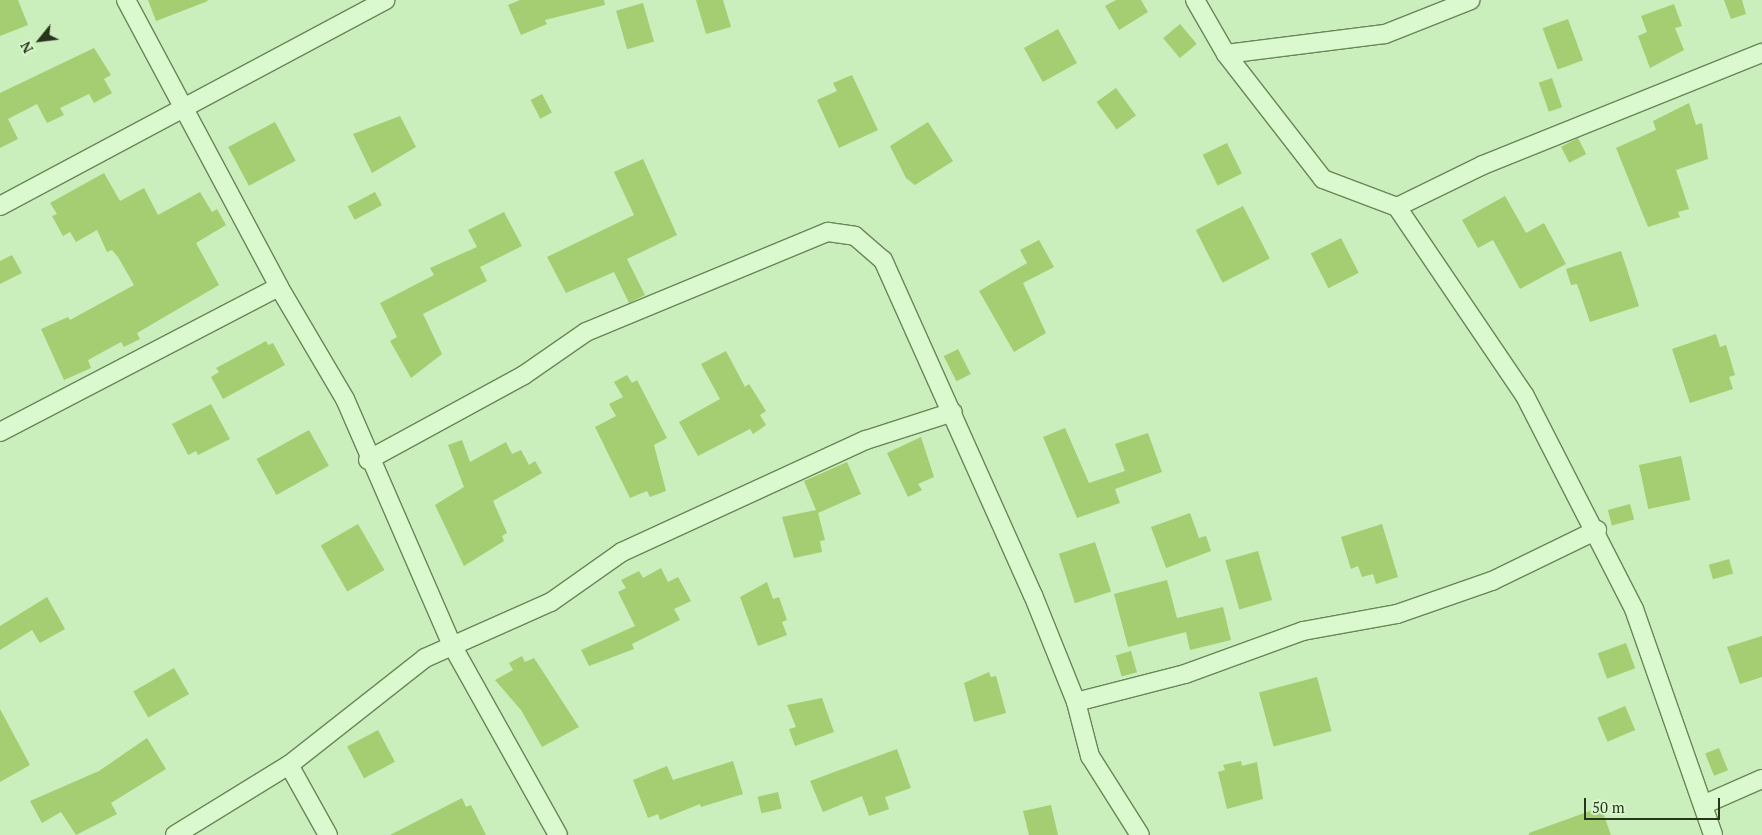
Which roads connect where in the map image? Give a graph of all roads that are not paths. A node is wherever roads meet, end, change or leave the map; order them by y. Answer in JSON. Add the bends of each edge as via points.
{"nodes":[{"id":1,"x":126,"y":0,"type":"edge"},
{"id":2,"x":1195,"y":0,"type":"edge"},
{"id":3,"x":1471,"y":0,"type":"edge"},
{"id":4,"x":375,"y":2,"type":"edge"},
{"id":5,"x":1762,"y":53,"type":"edge"},
{"id":6,"x":1226,"y":54,"type":"junction"},
{"id":7,"x":183,"y":107,"type":"junction"},
{"id":8,"x":0,"y":206,"type":"edge"},
{"id":9,"x":1397,"y":207,"type":"junction"},
{"id":10,"x":279,"y":287,"type":"junction"},
{"id":11,"x":953,"y":412,"type":"junction"},
{"id":12,"x":0,"y":432,"type":"edge"},
{"id":13,"x":368,"y":460,"type":"junction"},
{"id":14,"x":1597,"y":530,"type":"junction"},
{"id":15,"x":453,"y":647,"type":"junction"},
{"id":16,"x":1076,"y":702,"type":"junction"},
{"id":17,"x":289,"y":765,"type":"junction"},
{"id":18,"x":1762,"y":779,"type":"edge"},
{"id":19,"x":1705,"y":804,"type":"junction"},
{"id":20,"x":175,"y":835,"type":"edge"},
{"id":21,"x":328,"y":835,"type":"edge"},
{"id":22,"x":558,"y":835,"type":"edge"},
{"id":23,"x":1140,"y":835,"type":"edge"},
{"id":24,"x":1713,"y":835,"type":"edge"}],
"edges":[{"from":1,"to":7,"type":"street"},
{"from":2,"to":6,"type":"street"},
{"from":3,"to":6,"type":"street","via":[[1385,34]]},
{"from":4,"to":7,"type":"street"},
{"from":5,"to":9,"type":"street","via":[[1483,165]]},
{"from":6,"to":9,"type":"street","via":[[1322,179]]},
{"from":7,"to":8,"type":"street"},
{"from":7,"to":10,"type":"street"},
{"from":9,"to":14,"type":"street","via":[[1525,396]]},
{"from":10,"to":12,"type":"street"},
{"from":10,"to":13,"type":"street","via":[[345,399]]},
{"from":11,"to":13,"type":"street","via":[[883,260],[855,236],[828,232],[586,332],[524,374]]},
{"from":11,"to":15,"type":"street","via":[[866,440],[630,548],[551,602]]},
{"from":11,"to":16,"type":"street"},
{"from":13,"to":15,"type":"street","via":[[432,592]]},
{"from":14,"to":16,"type":"street","via":[[1492,581],[1397,614],[1303,632],[1185,674]]},
{"from":14,"to":19,"type":"street","via":[[1634,609]]},
{"from":15,"to":17,"type":"street","via":[[425,658]]},
{"from":15,"to":22,"type":"street"},
{"from":16,"to":23,"type":"street","via":[[1090,756]]},
{"from":17,"to":20,"type":"street"},
{"from":17,"to":21,"type":"street"},
{"from":18,"to":19,"type":"street"},
{"from":19,"to":24,"type":"street"}]}
